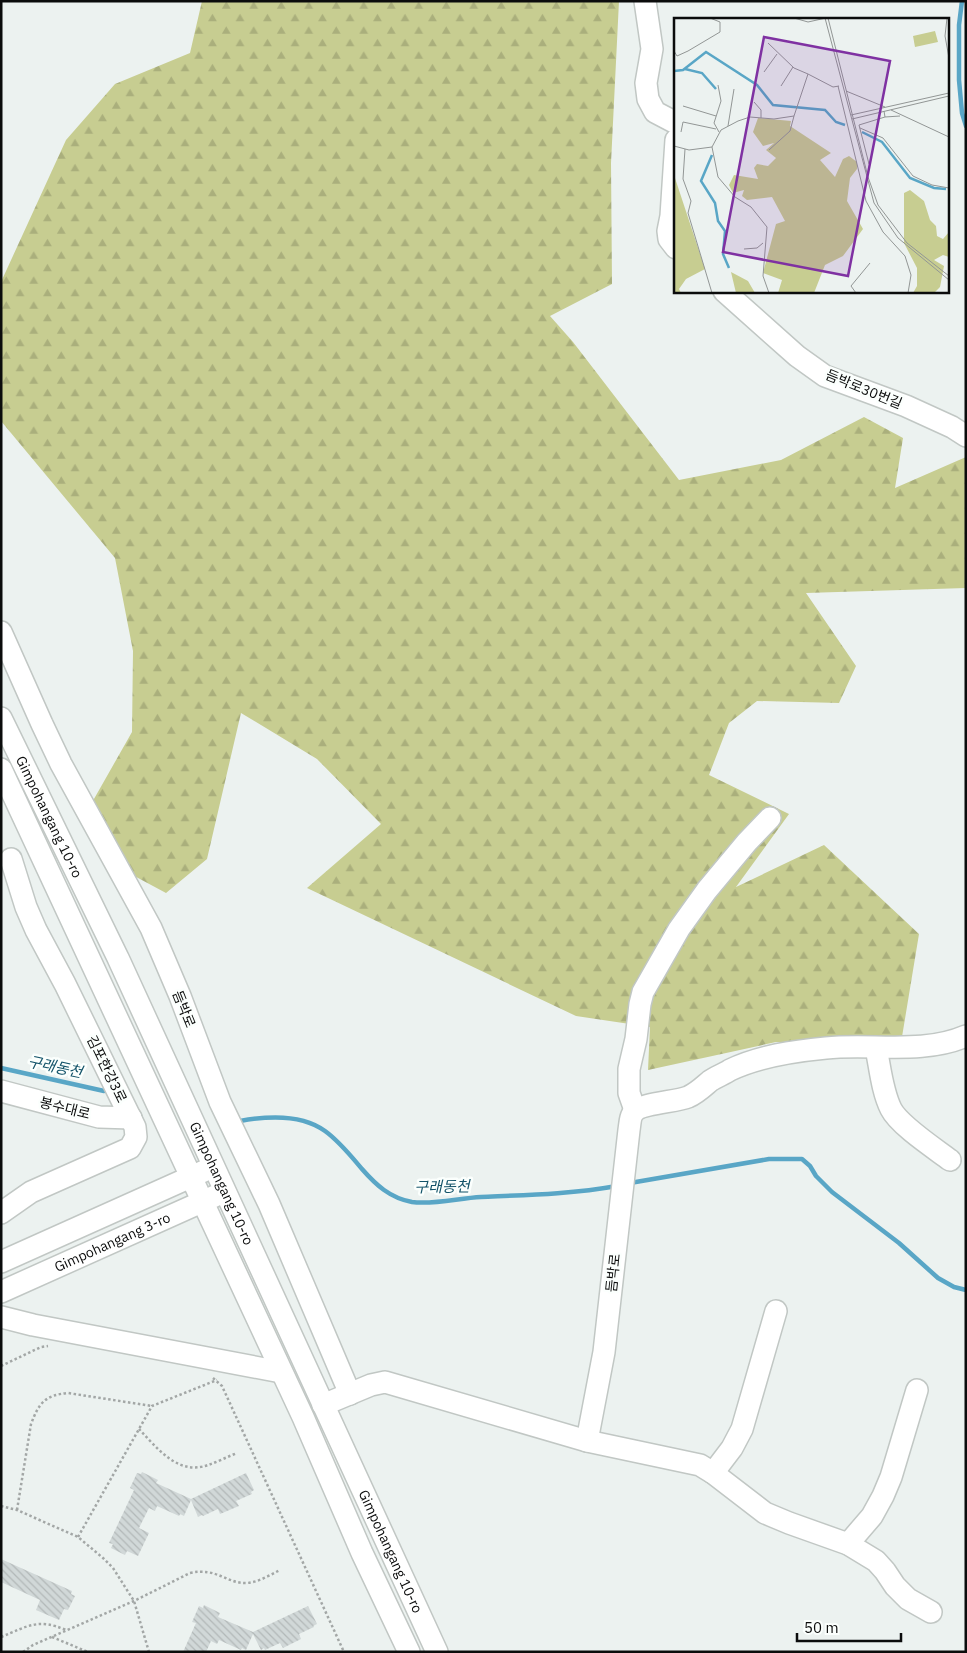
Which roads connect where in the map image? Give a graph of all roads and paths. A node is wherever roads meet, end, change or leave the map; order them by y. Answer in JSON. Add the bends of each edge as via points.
{"nodes":[{"id":1,"x":645,"y":1,"type":"edge"},
{"id":2,"x":674,"y":122,"type":"edge"},
{"id":3,"x":674,"y":170,"type":"edge"},
{"id":4,"x":674,"y":245,"type":"edge"},
{"id":5,"x":725,"y":292,"type":"edge"},
{"id":6,"x":966,"y":436,"type":"edge"},
{"id":7,"x":1,"y":632,"type":"edge"},
{"id":8,"x":1,"y":718,"type":"edge"},
{"id":9,"x":1,"y":768,"type":"edge"},
{"id":10,"x":770,"y":818,"type":"dead end"},
{"id":11,"x":11,"y":859,"type":"dead end"},
{"id":12,"x":966,"y":1036,"type":"edge"},
{"id":13,"x":876,"y":1048,"type":"junction"},
{"id":14,"x":1,"y":1091,"type":"edge"},
{"id":15,"x":635,"y":1110,"type":"junction"},
{"id":16,"x":131,"y":1118,"type":"junction"},
{"id":17,"x":950,"y":1160,"type":"dead end"},
{"id":18,"x":214,"y":1167,"type":"junction"},
{"id":19,"x":191,"y":1177,"type":"junction"},
{"id":20,"x":224,"y":1191,"type":"junction"},
{"id":21,"x":202,"y":1202,"type":"junction"},
{"id":22,"x":1,"y":1213,"type":"edge"},
{"id":23,"x":1,"y":1262,"type":"edge"},
{"id":24,"x":1,"y":1292,"type":"edge"},
{"id":25,"x":776,"y":1311,"type":"dead end"},
{"id":26,"x":1,"y":1317,"type":"edge"},
{"id":27,"x":53,"y":1345,"type":"dead end"},
{"id":28,"x":1,"y":1366,"type":"edge"},
{"id":29,"x":281,"y":1372,"type":"junction"},
{"id":30,"x":209,"y":1376,"type":"dead end"},
{"id":31,"x":217,"y":1380,"type":"junction"},
{"id":32,"x":917,"y":1390,"type":"dead end"},
{"id":33,"x":350,"y":1394,"type":"junction"},
{"id":34,"x":323,"y":1405,"type":"junction"},
{"id":35,"x":152,"y":1406,"type":"junction"},
{"id":36,"x":139,"y":1429,"type":"junction"},
{"id":37,"x":587,"y":1441,"type":"junction"},
{"id":38,"x":237,"y":1453,"type":"dead end"},
{"id":39,"x":713,"y":1473,"type":"junction"},
{"id":40,"x":1,"y":1506,"type":"edge"},
{"id":41,"x":16,"y":1510,"type":"junction"},
{"id":42,"x":78,"y":1537,"type":"junction"},
{"id":43,"x":848,"y":1544,"type":"junction"},
{"id":44,"x":280,"y":1570,"type":"dead end"},
{"id":45,"x":134,"y":1601,"type":"junction"},
{"id":46,"x":931,"y":1612,"type":"dead end"},
{"id":47,"x":66,"y":1630,"type":"junction"},
{"id":48,"x":51,"y":1636,"type":"junction"},
{"id":49,"x":1,"y":1637,"type":"edge"},
{"id":50,"x":23,"y":1652,"type":"edge"},
{"id":51,"x":88,"y":1652,"type":"edge"},
{"id":52,"x":149,"y":1652,"type":"edge"},
{"id":53,"x":344,"y":1652,"type":"edge"},
{"id":54,"x":409,"y":1652,"type":"edge"},
{"id":55,"x":437,"y":1652,"type":"edge"}],
"edges":[{"from":1,"to":2,"type":"street","via":[[652,49],[646,83],[648,99],[655,112]]},
{"from":3,"to":4,"type":"street","via":[[668,231]]},
{"from":5,"to":6,"type":"street","name":"듬박로30번길","via":[[797,356],[826,376],[906,406]]},
{"from":7,"to":33,"type":"street","name":"듬박로","via":[[62,764],[150,928],[220,1102],[281,1230]]},
{"from":8,"to":18,"type":"street","name":"Gimpohangang 10-ro","via":[[118,958]]},
{"from":9,"to":19,"type":"street","name":"Gimpohangang 10-ro"},
{"from":10,"to":15,"type":"street","via":[[707,890],[679,929],[643,992],[630,1070],[629,1093]]},
{"from":11,"to":16,"type":"street","name":"김포한강3로","via":[[36,930]]},
{"from":12,"to":13,"type":"street","via":[[911,1047]]},
{"from":13,"to":15,"type":"street","via":[[828,1048],[755,1060],[712,1080],[680,1100]]},
{"from":13,"to":17,"type":"street","via":[[891,1109],[898,1119]]},
{"from":14,"to":16,"type":"street","name":"봉수대로","via":[[99,1117]]},
{"from":15,"to":37,"type":"street","name":"듬박로","via":[[629,1130],[604,1352]]},
{"from":16,"to":22,"type":"street","name":"김포한강3로","via":[[136,1138],[130,1148],[31,1192]]},
{"from":18,"to":19,"type":"street","name":"Gimpohangang 3-ro"},
{"from":18,"to":20,"type":"street","name":"Gimpohangang 10-ro"},
{"from":19,"to":21,"type":"street","name":"Gimpohangang 10-ro"},
{"from":19,"to":23,"type":"street","name":"Gimpohangang 3-ro"},
{"from":20,"to":21,"type":"street","name":"Gimpohangang 3-ro"},
{"from":20,"to":34,"type":"street","name":"Gimpohangang 10-ro"},
{"from":21,"to":24,"type":"street","name":"Gimpohangang 3-ro"},
{"from":21,"to":29,"type":"street","name":"Gimpohangang 10-ro"},
{"from":25,"to":39,"type":"street","via":[[742,1429]]},
{"from":26,"to":29,"type":"street"},
{"from":27,"to":28,"type":"path","via":[[41,1347]]},
{"from":29,"to":54,"type":"street","name":"Gimpohangang 10-ro"},
{"from":30,"to":31,"type":"path"},
{"from":31,"to":35,"type":"path"},
{"from":31,"to":53,"type":"path"},
{"from":32,"to":43,"type":"street","via":[[884,1496]]},
{"from":33,"to":34,"type":"street"},
{"from":33,"to":37,"type":"street","via":[[385,1382]]},
{"from":34,"to":55,"type":"street","name":"Gimpohangang 10-ro"},
{"from":35,"to":36,"type":"path"},
{"from":35,"to":41,"type":"path","via":[[68,1393],[58,1394],[41,1403],[31,1424]]},
{"from":36,"to":38,"type":"path","via":[[172,1461],[183,1466],[206,1466]]},
{"from":36,"to":42,"type":"path"},
{"from":37,"to":39,"type":"street","via":[[700,1464]]},
{"from":39,"to":43,"type":"street","via":[[765,1512]]},
{"from":40,"to":41,"type":"path"},
{"from":41,"to":42,"type":"path"},
{"from":42,"to":45,"type":"path","via":[[113,1568]]},
{"from":43,"to":46,"type":"street","via":[[876,1560],[908,1599]]},
{"from":44,"to":45,"type":"path","via":[[248,1583],[200,1570]]},
{"from":45,"to":47,"type":"path"},
{"from":45,"to":52,"type":"path"},
{"from":47,"to":48,"type":"path"},
{"from":47,"to":49,"type":"path","via":[[54,1625],[32,1624]]},
{"from":48,"to":50,"type":"path"},
{"from":48,"to":51,"type":"path"}]}
